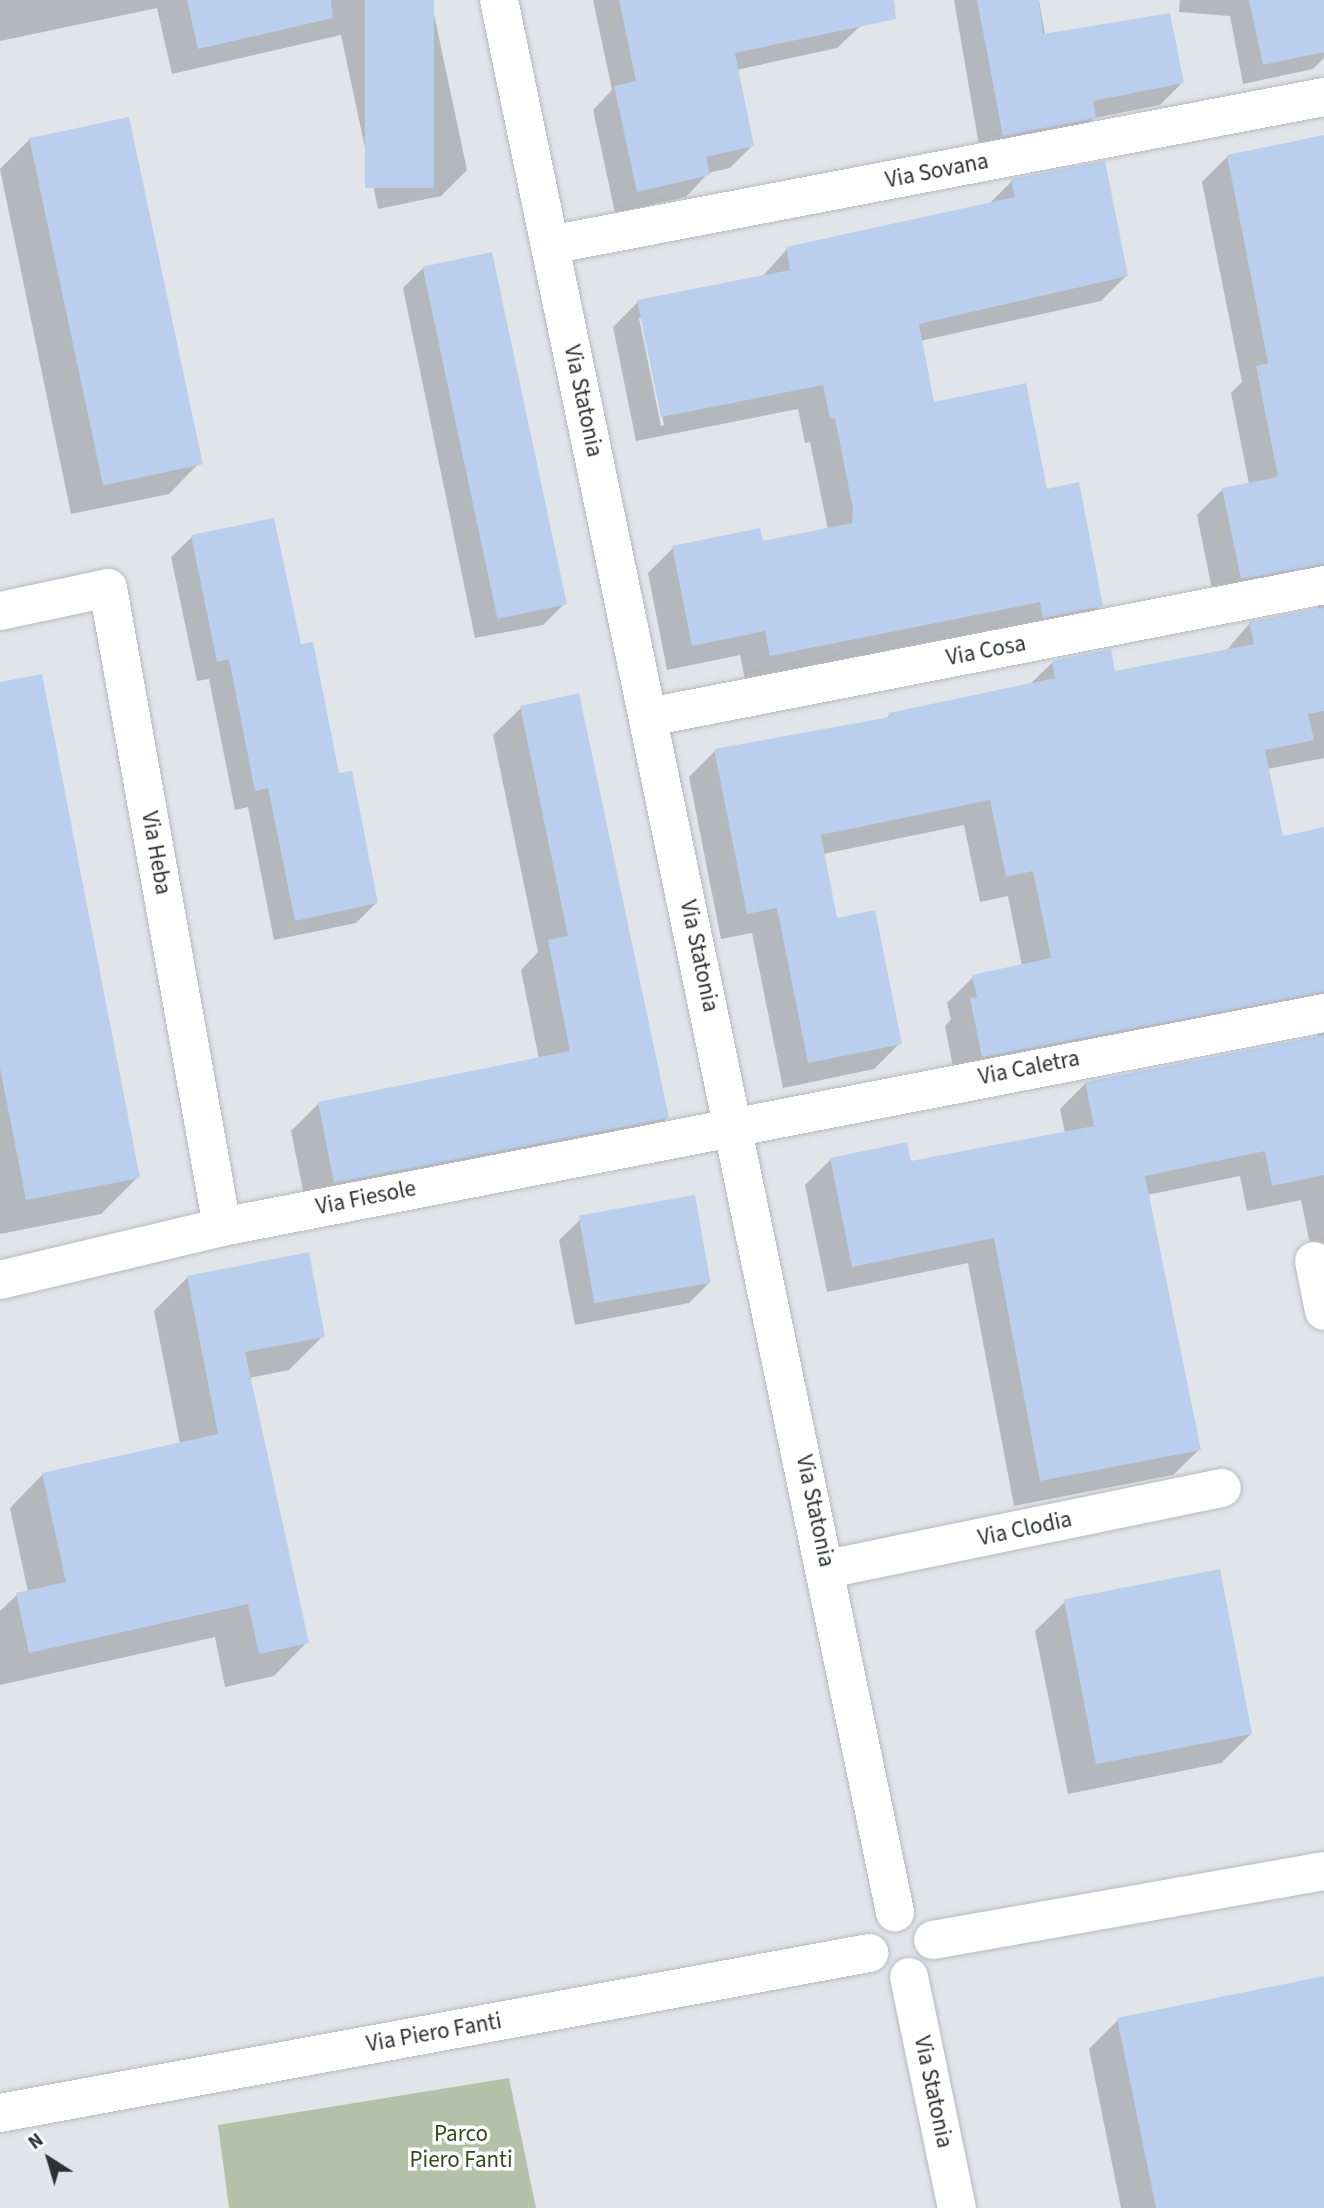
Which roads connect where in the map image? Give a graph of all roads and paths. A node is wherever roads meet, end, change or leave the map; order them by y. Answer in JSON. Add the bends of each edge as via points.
{"nodes":[{"id":1,"x":499,"y":0,"type":"edge"},
{"id":2,"x":1324,"y":97,"type":"edge"},
{"id":3,"x":550,"y":245,"type":"junction"},
{"id":4,"x":1324,"y":586,"type":"edge"},
{"id":5,"x":0,"y":611,"type":"edge"},
{"id":6,"x":649,"y":717,"type":"junction"},
{"id":7,"x":1324,"y":1013,"type":"edge"},
{"id":8,"x":734,"y":1124,"type":"junction"},
{"id":9,"x":222,"y":1227,"type":"junction"},
{"id":10,"x":1314,"y":1261,"type":"dead end"},
{"id":11,"x":0,"y":1280,"type":"edge"},
{"id":12,"x":1324,"y":1311,"type":"edge"},
{"id":13,"x":1222,"y":1488,"type":"dead end"},
{"id":14,"x":827,"y":1569,"type":"junction"},
{"id":15,"x":1324,"y":1871,"type":"edge"},
{"id":16,"x":895,"y":1913,"type":"junction"},
{"id":17,"x":933,"y":1940,"type":"junction"},
{"id":18,"x":869,"y":1952,"type":"junction"},
{"id":19,"x":909,"y":1977,"type":"junction"},
{"id":20,"x":0,"y":2113,"type":"edge"},
{"id":21,"x":957,"y":2208,"type":"edge"}],
"edges":[{"from":1,"to":3,"type":"street","name":"Via Statonia"},
{"from":2,"to":3,"type":"street","name":"Via Sovana"},
{"from":3,"to":6,"type":"street","name":"Via Statonia"},
{"from":4,"to":6,"type":"street","name":"Via Cosa"},
{"from":5,"to":9,"type":"street","name":"Via Heba","via":[[108,588]]},
{"from":6,"to":8,"type":"street","name":"Via Statonia"},
{"from":7,"to":8,"type":"street","name":"Via Caletra"},
{"from":8,"to":9,"type":"street","name":"Via Fiesole"},
{"from":8,"to":14,"type":"street","name":"Via Statonia"},
{"from":9,"to":11,"type":"street","name":"Via Fiesole"},
{"from":10,"to":12,"type":"street"},
{"from":13,"to":14,"type":"street","name":"Via Clodia"},
{"from":14,"to":16,"type":"street","name":"Via Statonia"},
{"from":15,"to":17,"type":"street"},
{"from":16,"to":17,"type":"street","via":[[924,1922]]},
{"from":16,"to":18,"type":"street","via":[[876,1922]]},
{"from":17,"to":19,"type":"street","via":[[930,1959]]},
{"from":18,"to":19,"type":"street","via":[[888,1976]]},
{"from":18,"to":20,"type":"street","name":"Via Piero Fanti"},
{"from":19,"to":21,"type":"street","name":"Via Statonia"}]}
